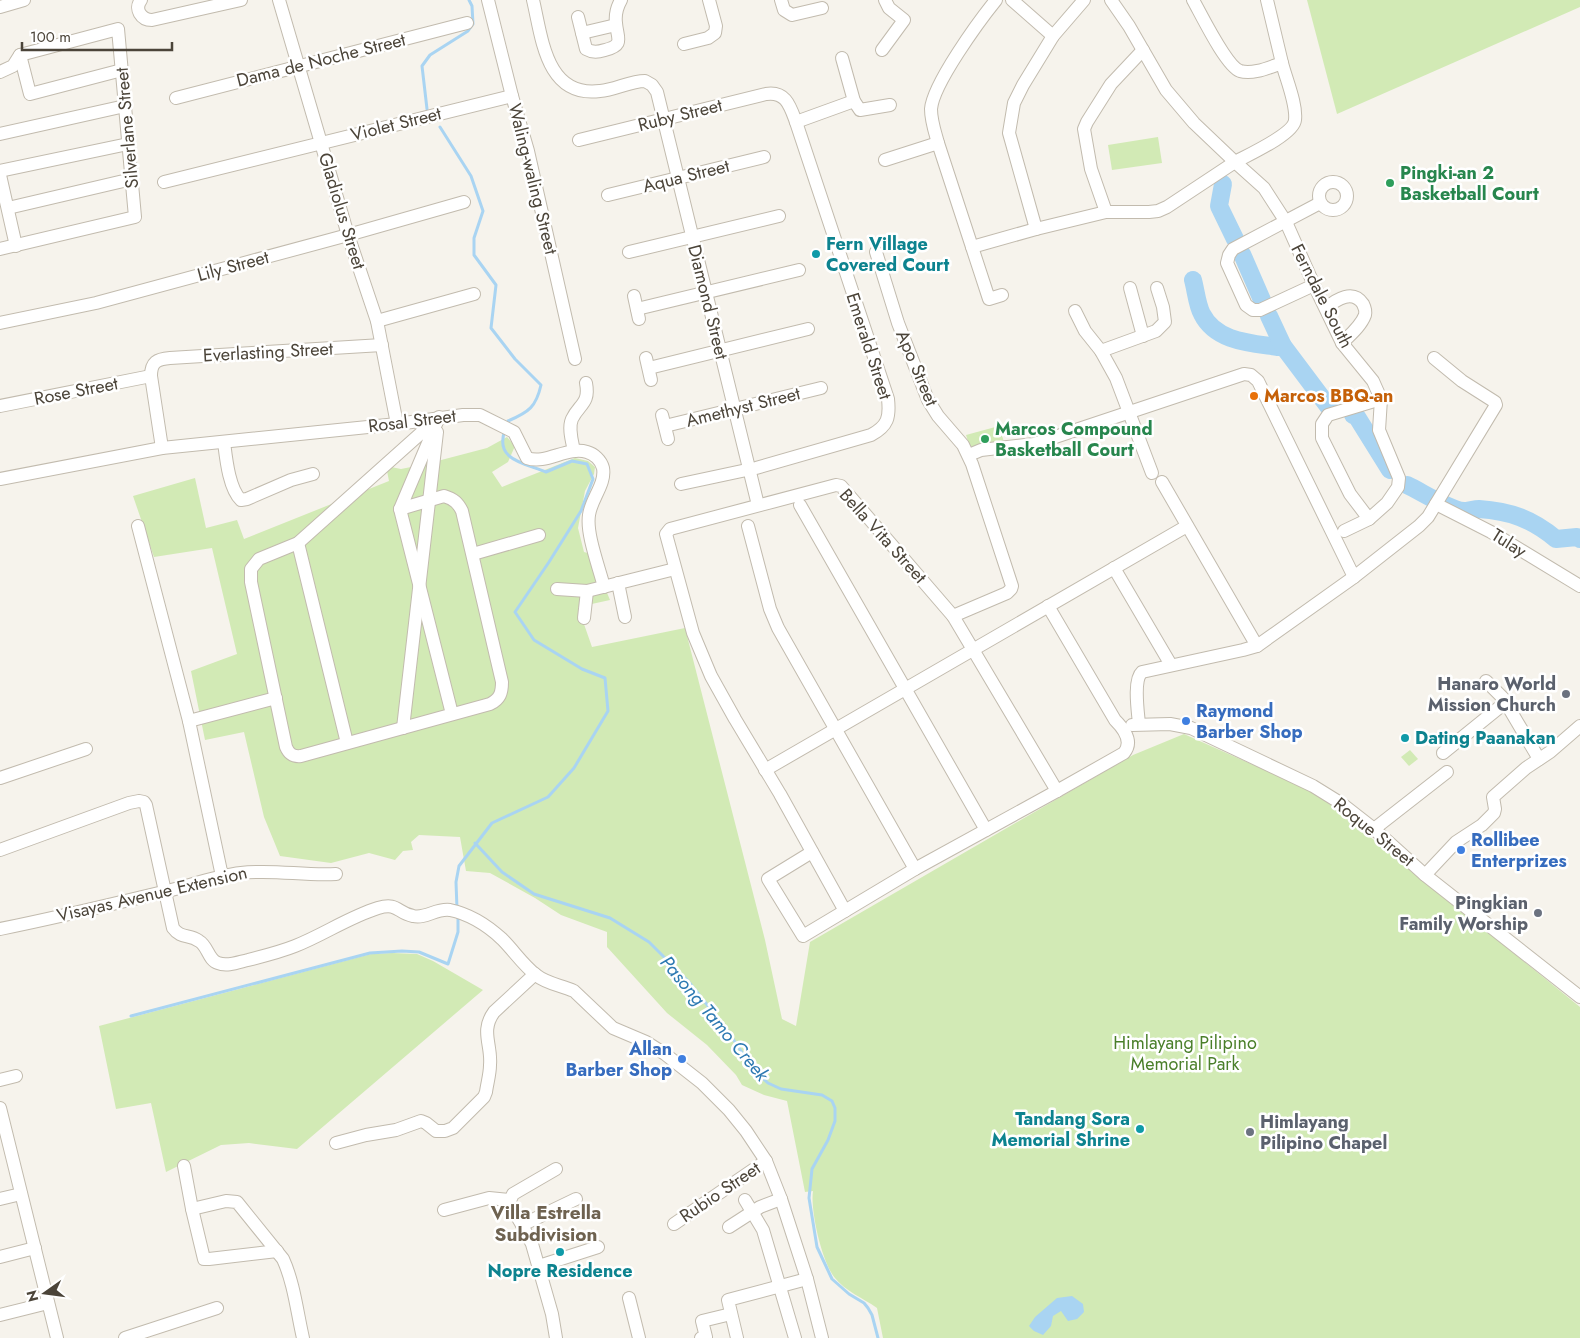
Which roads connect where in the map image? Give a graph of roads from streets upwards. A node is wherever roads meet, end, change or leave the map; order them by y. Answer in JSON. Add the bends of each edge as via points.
{"nodes":[{"id":1,"x":24,"y":0,"type":"edge"},
{"id":2,"x":141,"y":0,"type":"edge"},
{"id":3,"x":242,"y":0,"type":"edge"},
{"id":4,"x":279,"y":0,"type":"edge"},
{"id":5,"x":488,"y":0,"type":"edge"},
{"id":6,"x":533,"y":0,"type":"edge"},
{"id":7,"x":621,"y":0,"type":"edge"},
{"id":8,"x":709,"y":0,"type":"edge"},
{"id":9,"x":780,"y":0,"type":"edge"},
{"id":10,"x":885,"y":0,"type":"edge"},
{"id":11,"x":996,"y":0,"type":"edge"},
{"id":12,"x":1012,"y":0,"type":"edge"},
{"id":13,"x":1084,"y":0,"type":"edge"},
{"id":14,"x":1111,"y":0,"type":"edge"},
{"id":15,"x":1193,"y":0,"type":"edge"},
{"id":16,"x":1267,"y":0,"type":"edge"},
{"id":17,"x":0,"y":7,"type":"edge"},
{"id":18,"x":822,"y":8,"type":"dead end"},
{"id":19,"x":578,"y":17,"type":"dead end"},
{"id":20,"x":467,"y":23,"type":"dead end"},
{"id":21,"x":616,"y":24,"type":"junction"},
{"id":22,"x":582,"y":33,"type":"junction"},
{"id":23,"x":1053,"y":36,"type":"junction"},
{"id":24,"x":684,"y":44,"type":"dead end"},
{"id":25,"x":882,"y":50,"type":"dead end"},
{"id":26,"x":1143,"y":50,"type":"junction"},
{"id":27,"x":20,"y":55,"type":"junction"},
{"id":28,"x":842,"y":58,"type":"dead end"},
{"id":29,"x":1282,"y":63,"type":"junction"},
{"id":30,"x":298,"y":65,"type":"junction"},
{"id":31,"x":122,"y":70,"type":"junction"},
{"id":32,"x":0,"y":72,"type":"edge"},
{"id":33,"x":512,"y":96,"type":"junction"},
{"id":34,"x":782,"y":96,"type":"joint"},
{"id":35,"x":176,"y":98,"type":"dead end"},
{"id":36,"x":854,"y":101,"type":"junction"},
{"id":37,"x":890,"y":105,"type":"dead end"},
{"id":38,"x":125,"y":106,"type":"junction"},
{"id":39,"x":664,"y":119,"type":"junction"},
{"id":40,"x":796,"y":122,"type":"junction"},
{"id":41,"x":0,"y":134,"type":"edge"},
{"id":42,"x":579,"y":140,"type":"dead end"},
{"id":43,"x":321,"y":143,"type":"junction"},
{"id":44,"x":938,"y":143,"type":"junction"},
{"id":45,"x":128,"y":144,"type":"junction"},
{"id":46,"x":764,"y":157,"type":"dead end"},
{"id":47,"x":885,"y":160,"type":"dead end"},
{"id":48,"x":1235,"y":162,"type":"junction"},
{"id":49,"x":0,"y":171,"type":"edge"},
{"id":50,"x":0,"y":175,"type":"edge"},
{"id":51,"x":678,"y":178,"type":"junction"},
{"id":52,"x":132,"y":179,"type":"junction"},
{"id":53,"x":164,"y":182,"type":"dead end"},
{"id":54,"x":608,"y":195,"type":"dead end"},
{"id":55,"x":464,"y":202,"type":"dead end"},
{"id":56,"x":1320,"y":203,"type":"dead end"},
{"id":57,"x":8,"y":208,"type":"junction"},
{"id":58,"x":1106,"y":212,"type":"junction"},
{"id":59,"x":779,"y":216,"type":"dead end"},
{"id":60,"x":1286,"y":222,"type":"junction"},
{"id":61,"x":1036,"y":229,"type":"junction"},
{"id":62,"x":348,"y":235,"type":"junction"},
{"id":63,"x":692,"y":237,"type":"junction"},
{"id":64,"x":16,"y":246,"type":"junction"},
{"id":65,"x":972,"y":247,"type":"junction"},
{"id":66,"x":0,"y":250,"type":"edge"},
{"id":67,"x":628,"y":252,"type":"dead end"},
{"id":68,"x":876,"y":252,"type":"dead end"},
{"id":69,"x":799,"y":270,"type":"dead end"},
{"id":70,"x":1314,"y":284,"type":"junction"},
{"id":71,"x":1130,"y":288,"type":"dead end"},
{"id":72,"x":1157,"y":288,"type":"dead end"},
{"id":73,"x":706,"y":292,"type":"junction"},
{"id":74,"x":474,"y":294,"type":"dead end"},
{"id":75,"x":1002,"y":295,"type":"dead end"},
{"id":76,"x":637,"y":308,"type":"dead end"},
{"id":77,"x":1326,"y":308,"type":"junction"},
{"id":78,"x":1075,"y":311,"type":"dead end"},
{"id":79,"x":377,"y":321,"type":"junction"},
{"id":80,"x":0,"y":323,"type":"edge"},
{"id":81,"x":808,"y":329,"type":"dead end"},
{"id":82,"x":1143,"y":336,"type":"junction"},
{"id":83,"x":1342,"y":342,"type":"junction"},
{"id":84,"x":382,"y":346,"type":"junction"},
{"id":85,"x":720,"y":350,"type":"junction"},
{"id":86,"x":1101,"y":351,"type":"junction"},
{"id":87,"x":1434,"y":358,"type":"dead end"},
{"id":88,"x":575,"y":359,"type":"dead end"},
{"id":89,"x":649,"y":368,"type":"dead end"},
{"id":90,"x":151,"y":376,"type":"junction"},
{"id":91,"x":586,"y":383,"type":"dead end"},
{"id":92,"x":821,"y":388,"type":"dead end"},
{"id":93,"x":1381,"y":399,"type":"junction"},
{"id":94,"x":0,"y":406,"type":"edge"},
{"id":95,"x":734,"y":409,"type":"junction"},
{"id":96,"x":1129,"y":412,"type":"junction"},
{"id":97,"x":439,"y":417,"type":"junction"},
{"id":98,"x":397,"y":424,"type":"junction"},
{"id":99,"x":665,"y":427,"type":"dead end"},
{"id":100,"x":224,"y":442,"type":"junction"},
{"id":101,"x":162,"y":448,"type":"junction"},
{"id":102,"x":574,"y":451,"type":"junction"},
{"id":103,"x":968,"y":455,"type":"junction"},
{"id":104,"x":750,"y":470,"type":"junction"},
{"id":105,"x":1152,"y":473,"type":"dead end"},
{"id":106,"x":313,"y":474,"type":"dead end"},
{"id":107,"x":0,"y":478,"type":"edge"},
{"id":108,"x":1162,"y":482,"type":"dead end"},
{"id":109,"x":681,"y":484,"type":"dead end"},
{"id":110,"x":1436,"y":504,"type":"junction"},
{"id":111,"x":758,"y":505,"type":"junction"},
{"id":112,"x":800,"y":505,"type":"dead end"},
{"id":113,"x":400,"y":509,"type":"junction"},
{"id":114,"x":1369,"y":520,"type":"junction"},
{"id":115,"x":138,"y":526,"type":"dead end"},
{"id":116,"x":748,"y":526,"type":"dead end"},
{"id":117,"x":1187,"y":526,"type":"junction"},
{"id":118,"x":1344,"y":531,"type":"dead end"},
{"id":119,"x":539,"y":535,"type":"dead end"},
{"id":120,"x":298,"y":543,"type":"junction"},
{"id":121,"x":472,"y":554,"type":"junction"},
{"id":122,"x":1114,"y":568,"type":"junction"},
{"id":123,"x":676,"y":572,"type":"junction"},
{"id":124,"x":1354,"y":577,"type":"junction"},
{"id":125,"x":618,"y":583,"type":"junction"},
{"id":126,"x":604,"y":586,"type":"junction"},
{"id":127,"x":1580,"y":586,"type":"edge"},
{"id":128,"x":557,"y":589,"type":"dead end"},
{"id":129,"x":587,"y":591,"type":"junction"},
{"id":130,"x":1048,"y":606,"type":"junction"},
{"id":131,"x":953,"y":616,"type":"junction"},
{"id":132,"x":625,"y":617,"type":"dead end"},
{"id":133,"x":584,"y":618,"type":"dead end"},
{"id":134,"x":1257,"y":646,"type":"junction"},
{"id":135,"x":974,"y":649,"type":"junction"},
{"id":136,"x":1170,"y":665,"type":"junction"},
{"id":137,"x":1486,"y":681,"type":"dead end"},
{"id":138,"x":905,"y":689,"type":"junction"},
{"id":139,"x":276,"y":698,"type":"junction"},
{"id":140,"x":1506,"y":702,"type":"junction"},
{"id":141,"x":452,"y":714,"type":"junction"},
{"id":142,"x":189,"y":721,"type":"junction"},
{"id":143,"x":1139,"y":724,"type":"junction"},
{"id":144,"x":1580,"y":726,"type":"edge"},
{"id":145,"x":403,"y":728,"type":"junction"},
{"id":146,"x":836,"y":729,"type":"junction"},
{"id":147,"x":1124,"y":729,"type":"junction"},
{"id":148,"x":348,"y":743,"type":"junction"},
{"id":149,"x":86,"y":748,"type":"dead end"},
{"id":150,"x":1443,"y":753,"type":"dead end"},
{"id":151,"x":1539,"y":759,"type":"junction"},
{"id":152,"x":765,"y":770,"type":"junction"},
{"id":153,"x":1447,"y":772,"type":"dead end"},
{"id":154,"x":0,"y":778,"type":"edge"},
{"id":155,"x":1058,"y":791,"type":"junction"},
{"id":156,"x":1374,"y":829,"type":"junction"},
{"id":157,"x":986,"y":830,"type":"junction"},
{"id":158,"x":0,"y":850,"type":"edge"},
{"id":159,"x":812,"y":852,"type":"junction"},
{"id":160,"x":915,"y":869,"type":"junction"},
{"id":161,"x":336,"y":874,"type":"dead end"},
{"id":162,"x":1425,"y":875,"type":"junction"},
{"id":163,"x":222,"y":876,"type":"junction"},
{"id":164,"x":164,"y":892,"type":"junction"},
{"id":165,"x":845,"y":911,"type":"junction"},
{"id":166,"x":0,"y":928,"type":"edge"},
{"id":167,"x":535,"y":974,"type":"junction"},
{"id":168,"x":1580,"y":997,"type":"edge"},
{"id":169,"x":16,"y":1076,"type":"dead end"},
{"id":170,"x":0,"y":1080,"type":"edge"},
{"id":171,"x":0,"y":1108,"type":"edge"},
{"id":172,"x":4,"y":1139,"type":"edge"},
{"id":173,"x":336,"y":1143,"type":"dead end"},
{"id":174,"x":766,"y":1161,"type":"junction"},
{"id":175,"x":184,"y":1166,"type":"dead end"},
{"id":176,"x":556,"y":1169,"type":"dead end"},
{"id":177,"x":21,"y":1194,"type":"junction"},
{"id":178,"x":782,"y":1198,"type":"junction"},
{"id":179,"x":0,"y":1199,"type":"edge"},
{"id":180,"x":576,"y":1199,"type":"dead end"},
{"id":181,"x":509,"y":1200,"type":"junction"},
{"id":182,"x":744,"y":1200,"type":"dead end"},
{"id":183,"x":192,"y":1209,"type":"junction"},
{"id":184,"x":444,"y":1210,"type":"dead end"},
{"id":185,"x":753,"y":1212,"type":"junction"},
{"id":186,"x":674,"y":1224,"type":"dead end"},
{"id":187,"x":522,"y":1225,"type":"junction"},
{"id":188,"x":729,"y":1227,"type":"dead end"},
{"id":189,"x":598,"y":1247,"type":"dead end"},
{"id":190,"x":35,"y":1248,"type":"junction"},
{"id":191,"x":277,"y":1251,"type":"junction"},
{"id":192,"x":0,"y":1257,"type":"edge"},
{"id":193,"x":539,"y":1266,"type":"junction"},
{"id":194,"x":807,"y":1279,"type":"junction"},
{"id":195,"x":780,"y":1286,"type":"junction"},
{"id":196,"x":630,"y":1298,"type":"dead end"},
{"id":197,"x":48,"y":1303,"type":"junction"},
{"id":198,"x":217,"y":1308,"type":"dead end"},
{"id":199,"x":731,"y":1314,"type":"junction"},
{"id":200,"x":0,"y":1315,"type":"edge"},
{"id":201,"x":703,"y":1337,"type":"edge"},
{"id":202,"x":57,"y":1338,"type":"edge"},
{"id":203,"x":125,"y":1338,"type":"edge"},
{"id":204,"x":304,"y":1338,"type":"edge"},
{"id":205,"x":556,"y":1338,"type":"edge"},
{"id":206,"x":639,"y":1338,"type":"edge"},
{"id":207,"x":737,"y":1338,"type":"edge"},
{"id":208,"x":795,"y":1338,"type":"edge"},
{"id":209,"x":822,"y":1338,"type":"edge"}],
"edges":[{"from":1,"to":17,"type":"street"},
{"from":2,"to":3,"type":"street","via":[[138,4],[142,18],[152,20]]},
{"from":4,"to":30,"type":"street","name":"Gladiolus Street"},
{"from":5,"to":33,"type":"street","name":"Waling-waling Street"},
{"from":6,"to":39,"type":"street","name":"Diamond Street","via":[[549,63],[560,78],[576,88],[592,92],[645,81],[654,88]]},
{"from":7,"to":21,"type":"street"},
{"from":8,"to":24,"type":"street","via":[[715,34]]},
{"from":9,"to":18,"type":"street","via":[[784,10],[792,14]]},
{"from":10,"to":25,"type":"street","via":[[888,8],[904,20]]},
{"from":11,"to":44,"type":"street","via":[[948,70],[934,97],[931,110]]},
{"from":12,"to":23,"type":"street"},
{"from":13,"to":23,"type":"street"},
{"from":14,"to":26,"type":"street","name":"Ferndale South"},
{"from":15,"to":29,"type":"street","via":[[1218,46],[1238,71],[1253,71]]},
{"from":16,"to":29,"type":"street"},
{"from":19,"to":22,"type":"street"},
{"from":20,"to":30,"type":"street","name":"Dama de Noche Street"},
{"from":21,"to":22,"type":"street"},
{"from":21,"to":22,"type":"street","via":[[618,44],[598,52],[586,48]]},
{"from":23,"to":61,"type":"street","via":[[1022,85],[1014,103],[1009,133]]},
{"from":26,"to":48,"type":"street","name":"Ferndale South","via":[[1166,90],[1194,123]]},
{"from":26,"to":58,"type":"street","via":[[1111,84],[1084,129],[1091,169]]},
{"from":27,"to":31,"type":"street","via":[[30,94]]},
{"from":27,"to":31,"type":"street","name":"Silverlane Street","via":[[118,28]]},
{"from":27,"to":32,"type":"street","name":"Silverlane Street","via":[[13,66]]},
{"from":28,"to":36,"type":"street"},
{"from":29,"to":48,"type":"street","via":[[1295,108],[1295,122],[1282,136]]},
{"from":30,"to":35,"type":"street","name":"Dama de Noche Street"},
{"from":30,"to":43,"type":"street","name":"Gladiolus Street"},
{"from":31,"to":38,"type":"street","name":"Silverlane Street"},
{"from":33,"to":43,"type":"street","name":"Violet Street"},
{"from":33,"to":88,"type":"street","name":"Waling-waling Street","via":[[528,151]]},
{"from":34,"to":39,"type":"street","name":"Ruby Street","via":[[766,94]]},
{"from":34,"to":40,"type":"street","name":"Emerald Street"},
{"from":36,"to":37,"type":"street","via":[[861,110]]},
{"from":36,"to":40,"type":"street"},
{"from":38,"to":41,"type":"street"},
{"from":38,"to":45,"type":"street","name":"Silverlane Street"},
{"from":39,"to":42,"type":"street","name":"Ruby Street"},
{"from":39,"to":51,"type":"street","name":"Diamond Street"},
{"from":40,"to":104,"type":"street","name":"Emerald Street","via":[[889,410],[885,424],[872,435]]},
{"from":43,"to":53,"type":"street","name":"Violet Street"},
{"from":43,"to":62,"type":"street","name":"Gladiolus Street"},
{"from":44,"to":47,"type":"street"},
{"from":44,"to":65,"type":"street"},
{"from":45,"to":49,"type":"street"},
{"from":45,"to":52,"type":"street","name":"Silverlane Street"},
{"from":46,"to":51,"type":"street","name":"Aqua Street"},
{"from":48,"to":58,"type":"street","via":[[1158,211]]},
{"from":48,"to":60,"type":"street","name":"Ferndale South","via":[[1264,188]]},
{"from":50,"to":57,"type":"street"},
{"from":51,"to":54,"type":"street","name":"Aqua Street"},
{"from":51,"to":63,"type":"street","name":"Diamond Street"},
{"from":52,"to":57,"type":"street"},
{"from":52,"to":64,"type":"street","name":"Silverlane Street","via":[[135,217]]},
{"from":55,"to":62,"type":"street","name":"Lily Street"},
{"from":56,"to":60,"type":"street"},
{"from":57,"to":64,"type":"street"},
{"from":58,"to":61,"type":"street"},
{"from":59,"to":63,"type":"street"},
{"from":60,"to":70,"type":"street","name":"Ferndale South"},
{"from":60,"to":70,"type":"street","via":[[1228,254],[1227,263],[1242,297],[1246,305],[1260,310]]},
{"from":61,"to":65,"type":"street"},
{"from":62,"to":79,"type":"street","name":"Gladiolus Street"},
{"from":62,"to":80,"type":"street","name":"Lily Street","via":[[96,302]]},
{"from":63,"to":67,"type":"street"},
{"from":63,"to":73,"type":"street","name":"Diamond Street"},
{"from":64,"to":66,"type":"street","name":"Silverlane Street"},
{"from":65,"to":75,"type":"street","via":[[989,299]]},
{"from":68,"to":103,"type":"street","name":"Apo Street","via":[[898,323],[928,400]]},
{"from":69,"to":73,"type":"street"},
{"from":70,"to":77,"type":"street","name":"Ferndale South"},
{"from":71,"to":82,"type":"street"},
{"from":72,"to":82,"type":"street","via":[[1165,322],[1156,331]]},
{"from":73,"to":76,"type":"street"},
{"from":73,"to":85,"type":"street","name":"Diamond Street"},
{"from":74,"to":79,"type":"street"},
{"from":77,"to":83,"type":"street","name":"Ferndale South"},
{"from":77,"to":83,"type":"street","via":[[1337,299],[1354,296],[1366,309],[1357,328]]},
{"from":78,"to":86,"type":"street","via":[[1085,331]]},
{"from":79,"to":84,"type":"street","name":"Gladiolus Street"},
{"from":81,"to":85,"type":"street"},
{"from":82,"to":86,"type":"street"},
{"from":83,"to":93,"type":"street","name":"Ferndale South","via":[[1373,381]]},
{"from":84,"to":90,"type":"street","name":"Everlasting Street","via":[[170,358],[155,361]]},
{"from":84,"to":98,"type":"street","name":"Gladiolus Street"},
{"from":85,"to":89,"type":"street"},
{"from":85,"to":95,"type":"street","name":"Diamond Street"},
{"from":86,"to":96,"type":"street"},
{"from":87,"to":110,"type":"street","via":[[1496,405]]},
{"from":90,"to":94,"type":"street","name":"Rose Street"},
{"from":90,"to":101,"type":"street"},
{"from":91,"to":102,"type":"street","via":[[585,403],[572,420],[570,429]]},
{"from":92,"to":95,"type":"street","name":"Amethyst Street"},
{"from":93,"to":114,"type":"street","via":[[1379,430],[1399,478],[1398,487],[1387,503]]},
{"from":93,"to":114,"type":"street","via":[[1328,415],[1322,424],[1322,438],[1350,494]]},
{"from":95,"to":99,"type":"street","name":"Amethyst Street"},
{"from":95,"to":104,"type":"street","name":"Diamond Street"},
{"from":96,"to":103,"type":"street","via":[[1034,444],[981,450]]},
{"from":96,"to":105,"type":"street"},
{"from":96,"to":124,"type":"street","via":[[1244,374],[1251,375],[1258,381]]},
{"from":97,"to":98,"type":"street","name":"Rosal Street"},
{"from":97,"to":102,"type":"street","name":"Rosal Street","via":[[480,415],[514,432],[527,458],[534,460]]},
{"from":97,"to":113,"type":"street"},
{"from":97,"to":120,"type":"street"},
{"from":97,"to":145,"type":"street"},
{"from":98,"to":100,"type":"street","name":"Rosal Street"},
{"from":100,"to":101,"type":"street","name":"Rosal Street"},
{"from":100,"to":106,"type":"street","via":[[233,487],[241,500]]},
{"from":101,"to":107,"type":"street","name":"Rosal Street"},
{"from":102,"to":126,"type":"street","name":"Rosal Street","via":[[588,452],[603,466],[601,482],[588,518]]},
{"from":103,"to":131,"type":"street","name":"Apo Street","via":[[1012,589]]},
{"from":104,"to":109,"type":"street","name":"Emerald Street"},
{"from":104,"to":111,"type":"street","name":"Diamond Street"},
{"from":108,"to":117,"type":"street"},
{"from":110,"to":124,"type":"street","via":[[1419,526]]},
{"from":110,"to":127,"type":"street","name":"Tulay","via":[[1492,532]]},
{"from":111,"to":123,"type":"street","name":"Bella Vita Street","via":[[670,528],[666,534]]},
{"from":111,"to":131,"type":"street","name":"Bella Vita Street","via":[[839,485]]},
{"from":112,"to":138,"type":"street"},
{"from":113,"to":121,"type":"street","via":[[444,496],[452,498],[462,511]]},
{"from":113,"to":141,"type":"street"},
{"from":114,"to":118,"type":"street"},
{"from":115,"to":142,"type":"street"},
{"from":116,"to":146,"type":"street","via":[[774,618]]},
{"from":117,"to":122,"type":"street"},
{"from":117,"to":134,"type":"street"},
{"from":119,"to":121,"type":"street"},
{"from":120,"to":139,"type":"street","via":[[259,559],[250,575]]},
{"from":120,"to":148,"type":"street"},
{"from":121,"to":141,"type":"street","via":[[502,690],[500,697],[490,704]]},
{"from":122,"to":130,"type":"street"},
{"from":122,"to":136,"type":"street"},
{"from":123,"to":125,"type":"street"},
{"from":123,"to":152,"type":"street","name":"Bella Vita Street","via":[[701,654]]},
{"from":124,"to":134,"type":"street"},
{"from":125,"to":126,"type":"street"},
{"from":125,"to":132,"type":"street"},
{"from":126,"to":129,"type":"street"},
{"from":128,"to":129,"type":"street"},
{"from":129,"to":133,"type":"street"},
{"from":130,"to":135,"type":"street"},
{"from":130,"to":147,"type":"street","via":[[1115,720]]},
{"from":131,"to":135,"type":"street"},
{"from":134,"to":136,"type":"street"},
{"from":135,"to":138,"type":"street"},
{"from":135,"to":155,"type":"street"},
{"from":136,"to":143,"type":"street","via":[[1140,674],[1137,681]]},
{"from":137,"to":140,"type":"street"},
{"from":138,"to":146,"type":"street"},
{"from":138,"to":157,"type":"street"},
{"from":139,"to":142,"type":"street"},
{"from":139,"to":148,"type":"street","via":[[286,747],[292,755],[301,756]]},
{"from":140,"to":150,"type":"street"},
{"from":140,"to":151,"type":"street"},
{"from":141,"to":145,"type":"street"},
{"from":142,"to":163,"type":"street"},
{"from":143,"to":147,"type":"street","name":"Roque Street"},
{"from":143,"to":156,"type":"street","name":"Roque Street","via":[[1191,728],[1328,794]]},
{"from":144,"to":151,"type":"street"},
{"from":145,"to":148,"type":"street"},
{"from":146,"to":152,"type":"street"},
{"from":146,"to":160,"type":"street"},
{"from":147,"to":155,"type":"street","via":[[1128,748],[1124,753]]},
{"from":149,"to":154,"type":"street"},
{"from":151,"to":162,"type":"street","via":[[1493,797],[1494,813],[1456,842]]},
{"from":152,"to":159,"type":"street","name":"Bella Vita Street"},
{"from":153,"to":156,"type":"street"},
{"from":155,"to":157,"type":"street"},
{"from":156,"to":162,"type":"street","name":"Roque Street"},
{"from":157,"to":160,"type":"street"},
{"from":158,"to":164,"type":"street","via":[[129,803],[144,802]]},
{"from":159,"to":165,"type":"street","name":"Bella Vita Street"},
{"from":159,"to":165,"type":"street","via":[[768,879],[803,936]]},
{"from":160,"to":165,"type":"street"},
{"from":161,"to":163,"type":"street","name":"Visayas Avenue Extension","via":[[254,871]]},
{"from":162,"to":168,"type":"street","name":"Roque Street"},
{"from":163,"to":164,"type":"street","name":"Visayas Avenue Extension"},
{"from":164,"to":166,"type":"street","name":"Visayas Avenue Extension"},
{"from":164,"to":167,"type":"street","via":[[173,928],[177,933],[199,940],[218,964],[226,965],[294,946],[378,908],[390,906],[413,916],[440,910],[468,917],[485,925],[502,939]]},
{"from":167,"to":173,"type":"street","via":[[489,1018],[486,1027],[490,1065],[486,1092],[453,1128],[436,1131],[421,1121]]},
{"from":167,"to":174,"type":"street","via":[[574,991],[613,1028],[653,1046],[702,1083],[729,1110]]},
{"from":169,"to":170,"type":"street"},
{"from":171,"to":172,"type":"street"},
{"from":172,"to":177,"type":"street"},
{"from":174,"to":178,"type":"street"},
{"from":174,"to":186,"type":"street","name":"Rubio Street"},
{"from":175,"to":183,"type":"street"},
{"from":176,"to":181,"type":"street","via":[[512,1194]]},
{"from":177,"to":179,"type":"street"},
{"from":177,"to":190,"type":"street"},
{"from":178,"to":185,"type":"street"},
{"from":178,"to":194,"type":"street"},
{"from":180,"to":187,"type":"street"},
{"from":181,"to":184,"type":"street","via":[[489,1198]]},
{"from":181,"to":187,"type":"street","via":[[509,1206]]},
{"from":182,"to":185,"type":"street"},
{"from":183,"to":191,"type":"street","via":[[226,1201],[237,1202]]},
{"from":183,"to":191,"type":"street","via":[[204,1259]]},
{"from":185,"to":188,"type":"street"},
{"from":185,"to":195,"type":"street","via":[[764,1230]]},
{"from":187,"to":193,"type":"street"},
{"from":189,"to":193,"type":"street"},
{"from":190,"to":192,"type":"street"},
{"from":190,"to":197,"type":"street"},
{"from":191,"to":204,"type":"street","via":[[287,1269]]},
{"from":193,"to":205,"type":"street"},
{"from":194,"to":195,"type":"street"},
{"from":194,"to":209,"type":"street"},
{"from":195,"to":199,"type":"street","via":[[728,1300]]},
{"from":195,"to":208,"type":"street"},
{"from":196,"to":206,"type":"street"},
{"from":197,"to":200,"type":"street"},
{"from":197,"to":202,"type":"street"},
{"from":198,"to":203,"type":"street"},
{"from":199,"to":201,"type":"street","via":[[702,1321]]},
{"from":199,"to":207,"type":"street"}]}
